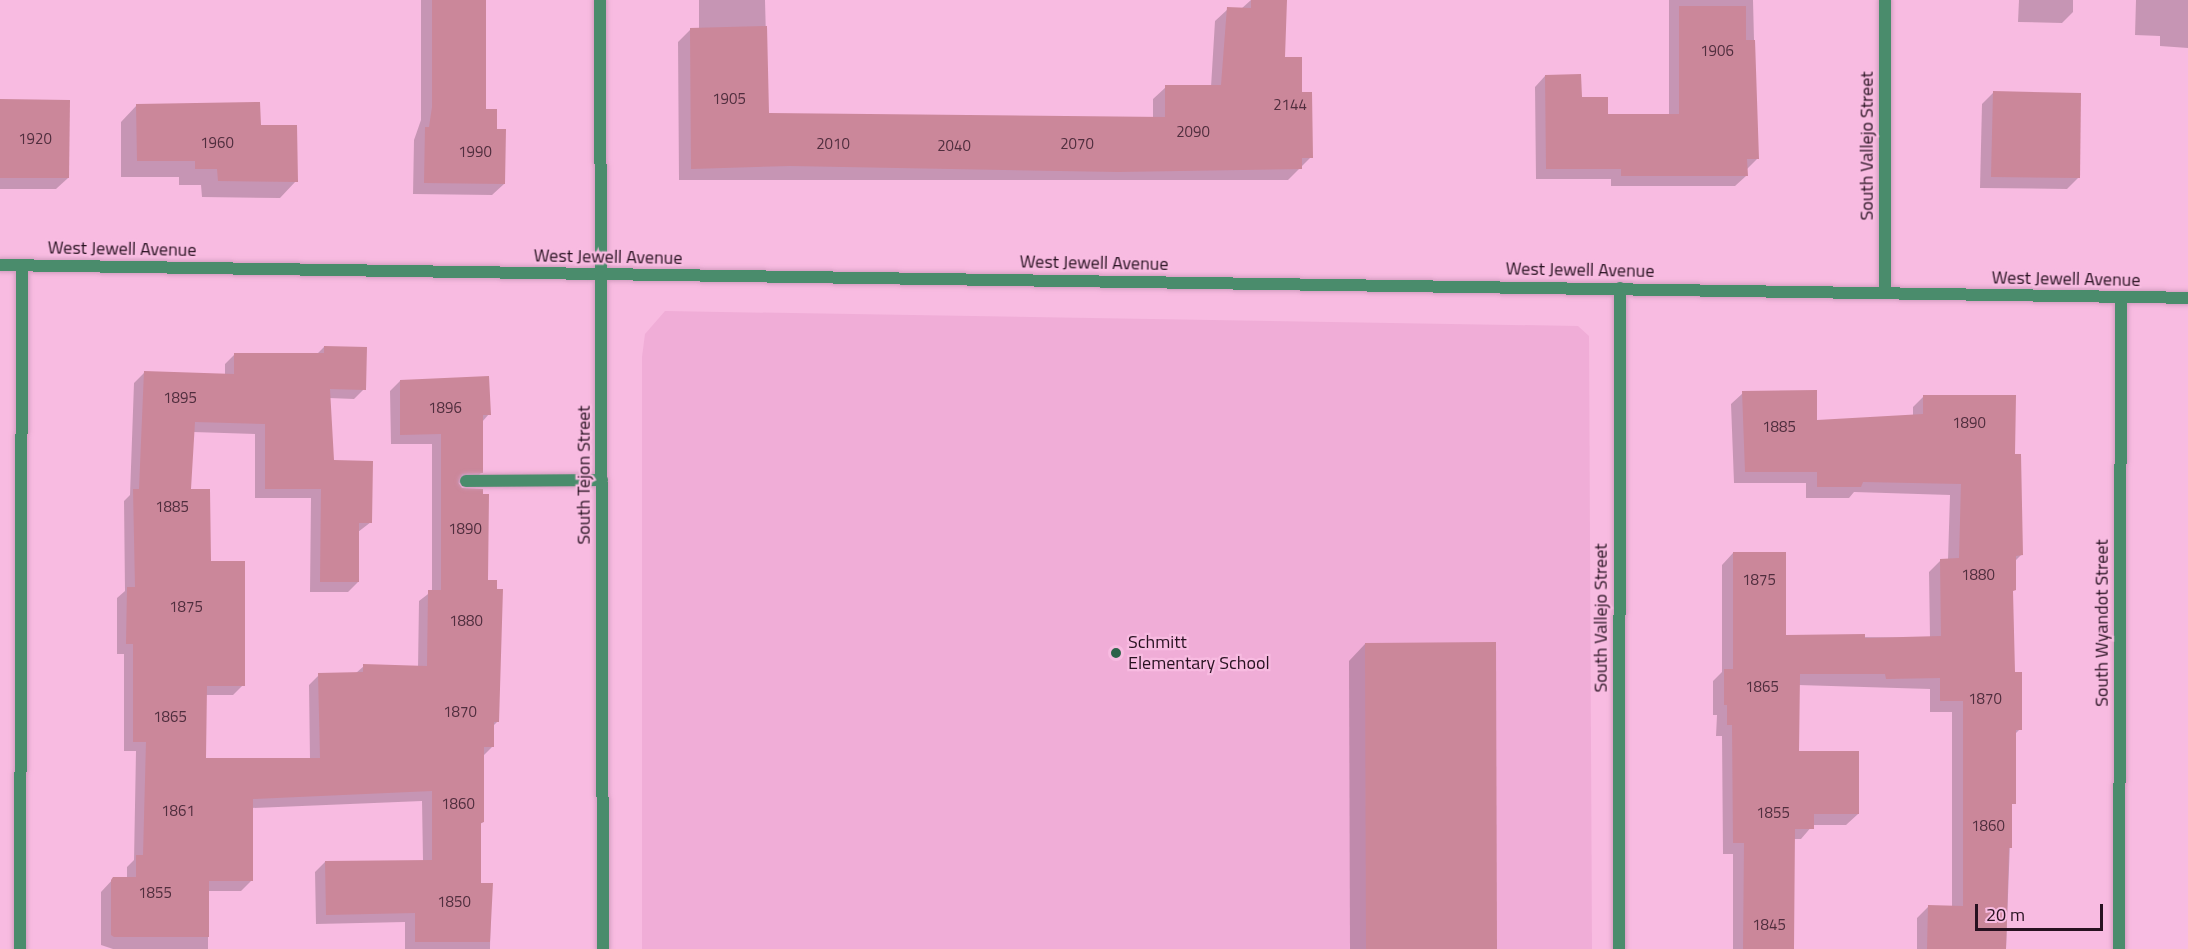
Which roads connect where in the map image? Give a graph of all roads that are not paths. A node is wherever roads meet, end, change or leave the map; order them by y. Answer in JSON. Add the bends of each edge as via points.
{"nodes":[{"id":1,"x":600,"y":0,"type":"edge"},
{"id":2,"x":1885,"y":0,"type":"edge"},
{"id":3,"x":0,"y":265,"type":"edge"},
{"id":4,"x":22,"y":265,"type":"junction"},
{"id":5,"x":601,"y":274,"type":"junction"},
{"id":6,"x":1620,"y":288,"type":"junction"},
{"id":7,"x":1885,"y":293,"type":"junction"},
{"id":8,"x":2121,"y":298,"type":"junction"},
{"id":9,"x":2188,"y":298,"type":"edge"},
{"id":10,"x":602,"y":480,"type":"junction"},
{"id":11,"x":466,"y":481,"type":"dead end"},
{"id":12,"x":20,"y":949,"type":"edge"},
{"id":13,"x":603,"y":949,"type":"edge"},
{"id":14,"x":1619,"y":949,"type":"edge"},
{"id":15,"x":2119,"y":949,"type":"edge"}],
"edges":[{"from":1,"to":5,"type":"street","name":"South Tejon Street"},
{"from":2,"to":7,"type":"street","name":"South Vallejo Street"},
{"from":3,"to":4,"type":"street","name":"West Jewell Avenue"},
{"from":4,"to":5,"type":"street","name":"West Jewell Avenue"},
{"from":4,"to":12,"type":"street"},
{"from":5,"to":6,"type":"street","name":"West Jewell Avenue"},
{"from":5,"to":10,"type":"street","name":"South Tejon Street"},
{"from":6,"to":7,"type":"street","name":"West Jewell Avenue"},
{"from":6,"to":14,"type":"street","name":"South Vallejo Street"},
{"from":7,"to":8,"type":"street","name":"West Jewell Avenue"},
{"from":8,"to":9,"type":"street","name":"West Jewell Avenue"},
{"from":8,"to":15,"type":"street","name":"South Wyandot Street"},
{"from":10,"to":11,"type":"street"},
{"from":10,"to":13,"type":"street","name":"South Tejon Street"}]}
